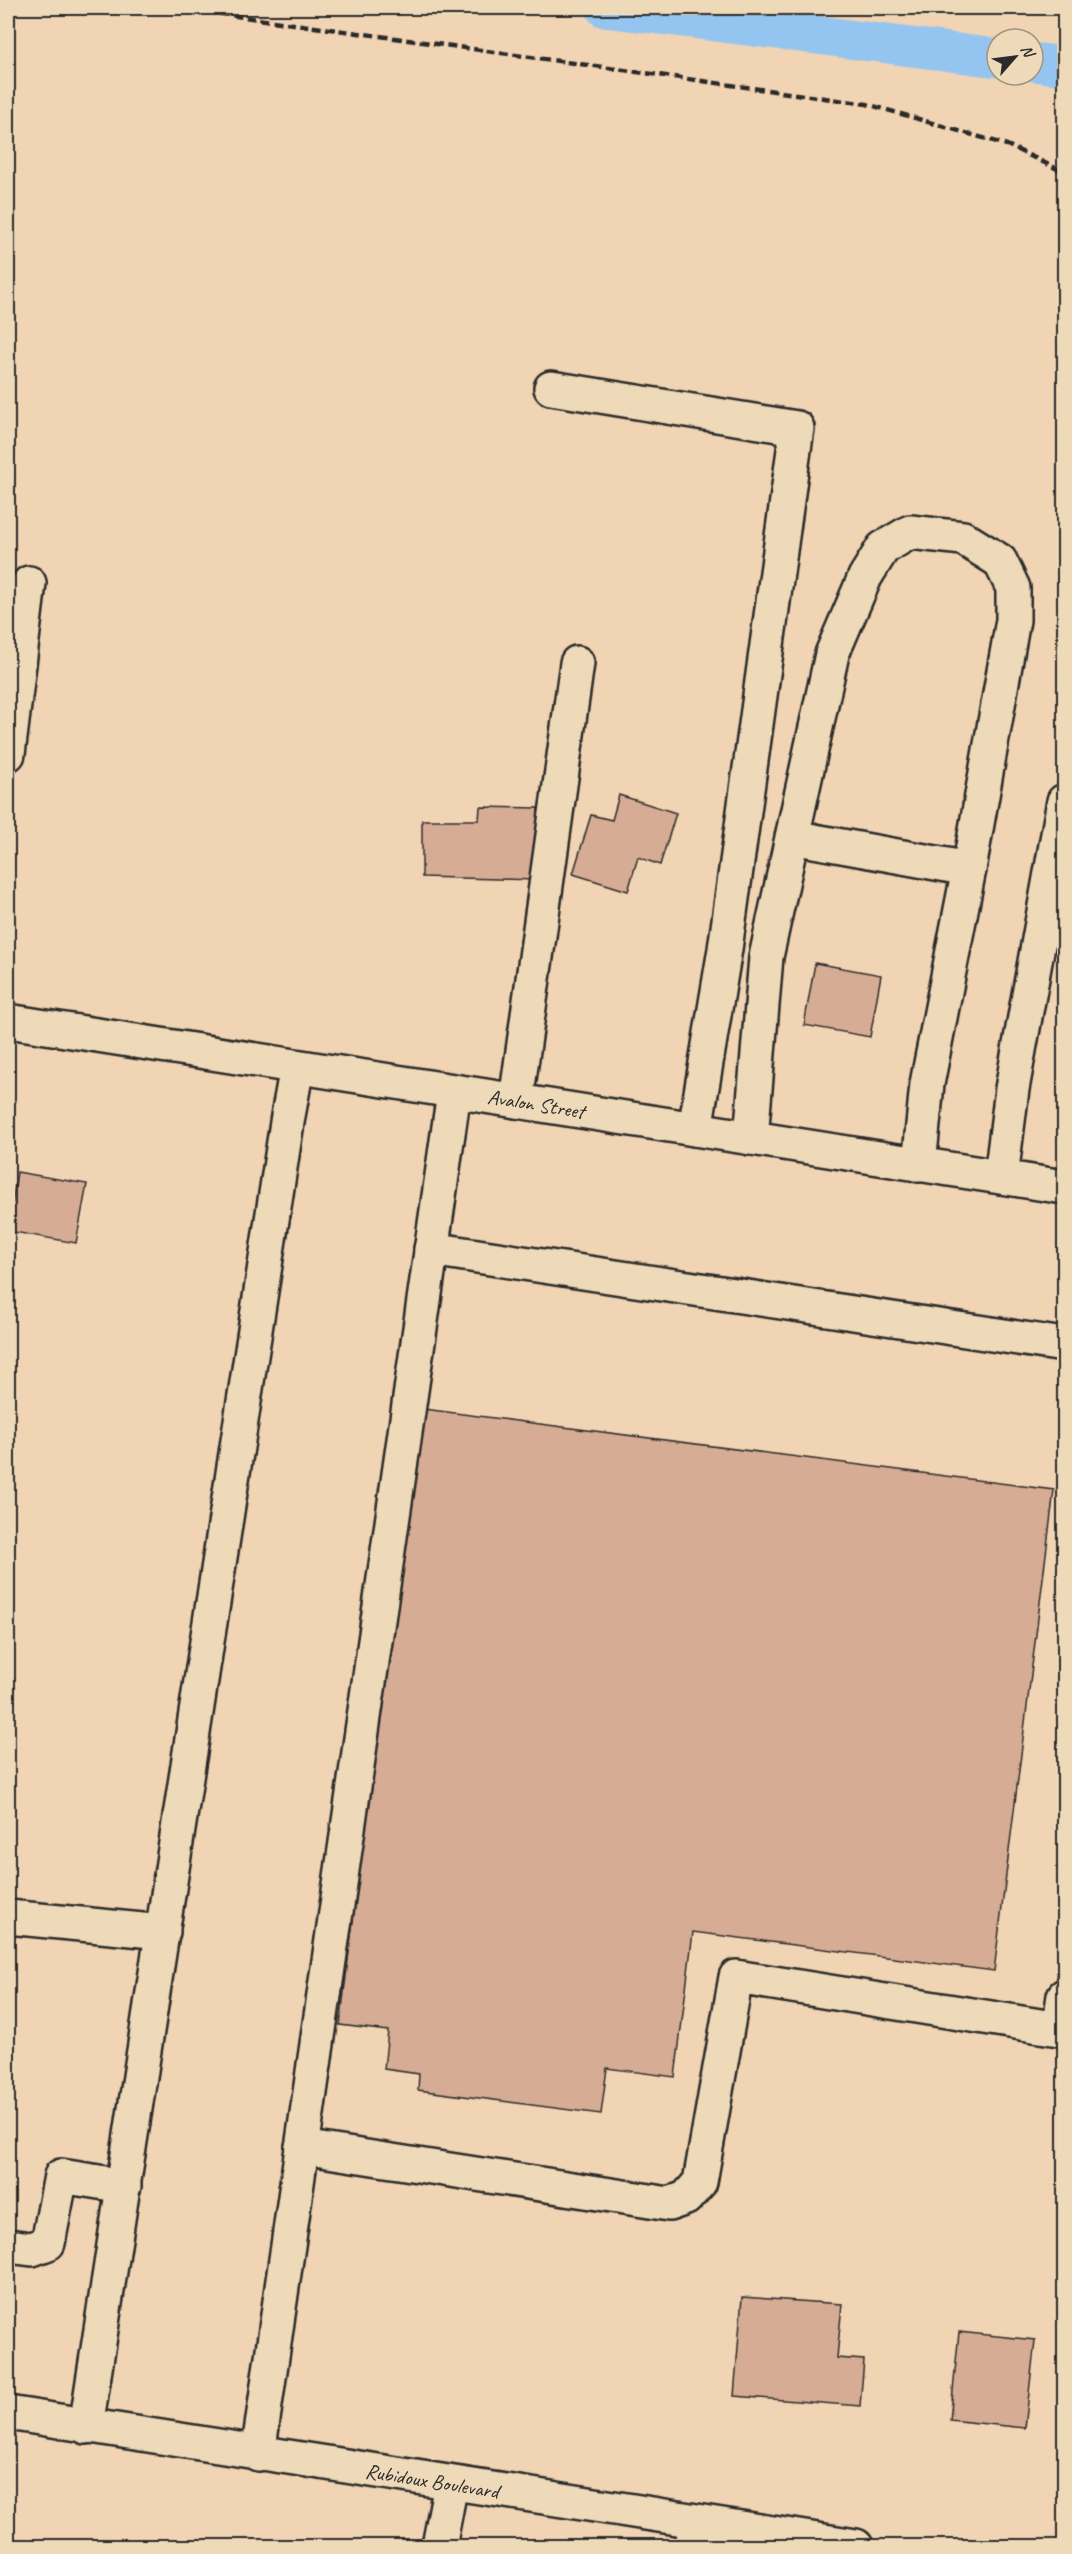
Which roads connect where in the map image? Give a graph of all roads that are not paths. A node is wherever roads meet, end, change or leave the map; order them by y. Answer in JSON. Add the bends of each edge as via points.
{"nodes":[{"id":1,"x":551,"y":388,"type":"dead end"},
{"id":2,"x":29,"y":583,"type":"dead end"},
{"id":3,"x":577,"y":663,"type":"dead end"},
{"id":4,"x":8,"y":754,"type":"edge"},
{"id":5,"x":1065,"y":801,"type":"edge"},
{"id":6,"x":792,"y":837,"type":"junction"},
{"id":7,"x":969,"y":868,"type":"junction"},
{"id":8,"x":8,"y":1021,"type":"edge"},
{"id":9,"x":297,"y":1067,"type":"junction"},
{"id":10,"x":454,"y":1092,"type":"junction"},
{"id":11,"x":516,"y":1101,"type":"junction"},
{"id":12,"x":694,"y":1129,"type":"junction"},
{"id":13,"x":751,"y":1138,"type":"junction"},
{"id":14,"x":919,"y":1165,"type":"junction"},
{"id":15,"x":1001,"y":1177,"type":"junction"},
{"id":16,"x":1065,"y":1187,"type":"edge"},
{"id":17,"x":431,"y":1249,"type":"junction"},
{"id":18,"x":1065,"y":1345,"type":"edge"},
{"id":19,"x":8,"y":1917,"type":"edge"},
{"id":20,"x":163,"y":1932,"type":"junction"},
{"id":21,"x":1065,"y":1996,"type":"edge"},
{"id":22,"x":302,"y":2147,"type":"junction"},
{"id":23,"x":124,"y":2186,"type":"junction"},
{"id":24,"x":8,"y":2246,"type":"edge"},
{"id":25,"x":8,"y":2413,"type":"edge"},
{"id":26,"x":86,"y":2427,"type":"junction"},
{"id":27,"x":258,"y":2454,"type":"junction"},
{"id":28,"x":451,"y":2484,"type":"junction"},
{"id":29,"x":694,"y":2534,"type":"edge"},
{"id":30,"x":439,"y":2547,"type":"edge"},
{"id":31,"x":856,"y":2547,"type":"edge"}],
"edges":[{"from":1,"to":12,"type":"street","via":[[797,428],[725,950]]},
{"from":2,"to":4,"type":"street"},
{"from":3,"to":11,"type":"street"},
{"from":5,"to":15,"type":"street","via":[[1012,1089]]},
{"from":6,"to":7,"type":"street"},
{"from":6,"to":7,"type":"street","via":[[832,654],[865,577],[883,548],[910,532],[963,538],[1000,561],[1012,588],[1013,609]]},
{"from":6,"to":13,"type":"street","via":[[766,957]]},
{"from":7,"to":14,"type":"street","via":[[927,1084]]},
{"from":8,"to":9,"type":"street","name":"Avalon Street"},
{"from":9,"to":10,"type":"street","name":"Avalon Street"},
{"from":9,"to":20,"type":"street"},
{"from":10,"to":11,"type":"street","name":"Avalon Street"},
{"from":10,"to":17,"type":"street"},
{"from":11,"to":12,"type":"street","name":"Avalon Street"},
{"from":12,"to":13,"type":"street","name":"Avalon Street"},
{"from":13,"to":14,"type":"street","name":"Avalon Street"},
{"from":14,"to":15,"type":"street","name":"Avalon Street"},
{"from":15,"to":16,"type":"street","name":"Avalon Street"},
{"from":17,"to":18,"type":"street"},
{"from":17,"to":22,"type":"street"},
{"from":19,"to":20,"type":"street"},
{"from":20,"to":23,"type":"street"},
{"from":21,"to":22,"type":"street","via":[[1059,2029],[736,1977],[700,2182],[686,2198],[669,2204]]},
{"from":22,"to":27,"type":"street"},
{"from":23,"to":24,"type":"street","via":[[61,2176],[48,2243],[32,2249]]},
{"from":23,"to":26,"type":"street"},
{"from":25,"to":26,"type":"street","name":"Rubidoux Boulevard"},
{"from":26,"to":27,"type":"street","name":"Rubidoux Boulevard"},
{"from":27,"to":28,"type":"street","name":"Rubidoux Boulevard"},
{"from":28,"to":29,"type":"street","name":"Rubidoux Boulevard"},
{"from":28,"to":30,"type":"street"},
{"from":29,"to":31,"type":"street","name":"Rubidoux Boulevard"}]}
